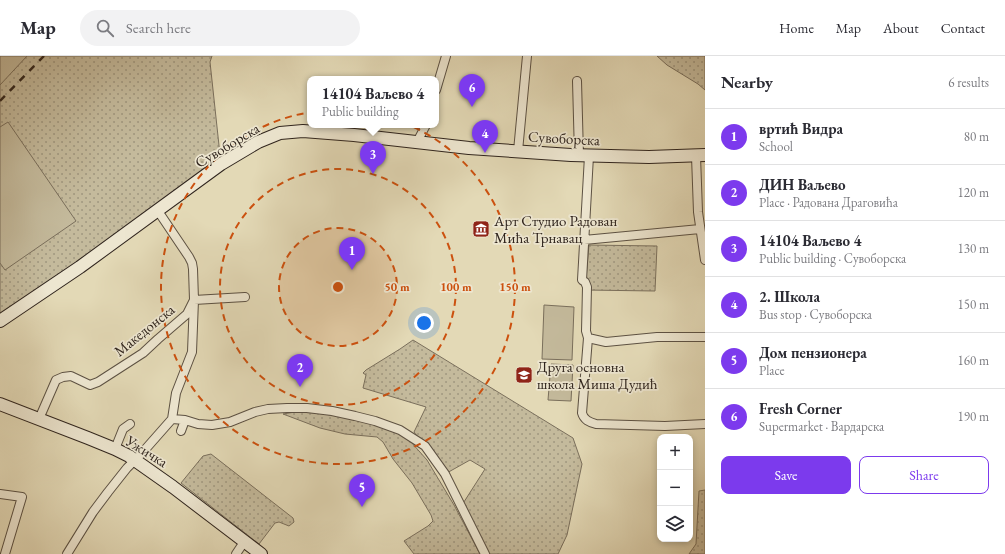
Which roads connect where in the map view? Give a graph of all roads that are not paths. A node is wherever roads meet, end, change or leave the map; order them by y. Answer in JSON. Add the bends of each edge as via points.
{"nodes":[{"id":1,"x":446,"y":56,"type":"edge"},
{"id":2,"x":527,"y":56,"type":"edge"},
{"id":3,"x":439,"y":80,"type":"edge"},
{"id":4,"x":577,"y":81,"type":"dead end"},
{"id":5,"x":424,"y":128,"type":"edge"},
{"id":6,"x":417,"y":142,"type":"junction"},
{"id":7,"x":518,"y":151,"type":"junction"},
{"id":8,"x":701,"y":155,"type":"edge"},
{"id":9,"x":584,"y":156,"type":"junction"},
{"id":10,"x":158,"y":211,"type":"junction"},
{"id":11,"x":700,"y":229,"type":"junction"},
{"id":12,"x":584,"y":240,"type":"junction"},
{"id":13,"x":705,"y":260,"type":"edge"},
{"id":14,"x":244,"y":297,"type":"dead end"},
{"id":15,"x":194,"y":300,"type":"junction"},
{"id":16,"x":0,"y":322,"type":"edge"},
{"id":17,"x":705,"y":337,"type":"edge"},
{"id":18,"x":588,"y":338,"type":"junction"},
{"id":19,"x":0,"y":404,"type":"edge"},
{"id":20,"x":39,"y":419,"type":"junction"},
{"id":21,"x":172,"y":419,"type":"junction"},
{"id":22,"x":184,"y":420,"type":"junction"},
{"id":23,"x":130,"y":424,"type":"dead end"},
{"id":24,"x":705,"y":424,"type":"edge"},
{"id":25,"x":181,"y":431,"type":"dead end"},
{"id":26,"x":115,"y":449,"type":"junction"},
{"id":27,"x":135,"y":460,"type":"junction"},
{"id":28,"x":0,"y":494,"type":"edge"},
{"id":29,"x":244,"y":542,"type":"junction"},
{"id":30,"x":5,"y":554,"type":"edge"},
{"id":31,"x":67,"y":554,"type":"edge"},
{"id":32,"x":236,"y":554,"type":"edge"},
{"id":33,"x":261,"y":554,"type":"edge"},
{"id":34,"x":486,"y":554,"type":"edge"}],
"edges":[{"from":1,"to":3,"type":"street"},
{"from":2,"to":7,"type":"street"},
{"from":4,"to":9,"type":"street"},
{"from":5,"to":6,"type":"street"},
{"from":6,"to":7,"type":"main road","name":"Сувоборска"},
{"from":6,"to":10,"type":"main road","name":"Сувоборска","via":[[303,131],[280,133],[239,152]]},
{"from":7,"to":9,"type":"main road","name":"Сувоборска"},
{"from":8,"to":9,"type":"main road","name":"Сувоборска"},
{"from":8,"to":11,"type":"street","via":[[698,212]]},
{"from":9,"to":12,"type":"street"},
{"from":10,"to":15,"type":"street","via":[[192,263]]},
{"from":10,"to":16,"type":"main road","name":"Сувоборска"},
{"from":11,"to":12,"type":"street"},
{"from":11,"to":13,"type":"street"},
{"from":12,"to":18,"type":"street","via":[[582,280],[587,287]]},
{"from":14,"to":15,"type":"street","name":"Македонска"},
{"from":15,"to":20,"type":"street","name":"Македонска","via":[[187,314],[143,353],[98,382],[90,385],[71,376],[56,380]]},
{"from":15,"to":21,"type":"street","via":[[192,352],[176,393]]},
{"from":17,"to":18,"type":"street","via":[[657,337],[606,342]]},
{"from":18,"to":24,"type":"street","via":[[582,413],[586,420],[596,424]]},
{"from":19,"to":20,"type":"main road","name":"Ужичка"},
{"from":20,"to":26,"type":"main road","name":"Ужичка"},
{"from":21,"to":22,"type":"street"},
{"from":21,"to":27,"type":"street"},
{"from":22,"to":25,"type":"street"},
{"from":22,"to":34,"type":"street","via":[[212,425],[230,422],[254,412],[307,408],[355,416],[400,430],[425,446],[445,474]]},
{"from":23,"to":26,"type":"street","via":[[123,429]]},
{"from":26,"to":27,"type":"main road","name":"Ужичка"},
{"from":27,"to":29,"type":"main road","name":"Ужичка"},
{"from":27,"to":31,"type":"street","via":[[93,512]]},
{"from":28,"to":30,"type":"street","via":[[22,497]]},
{"from":29,"to":32,"type":"street"},
{"from":29,"to":33,"type":"main road","name":"Ужичка"}]}
